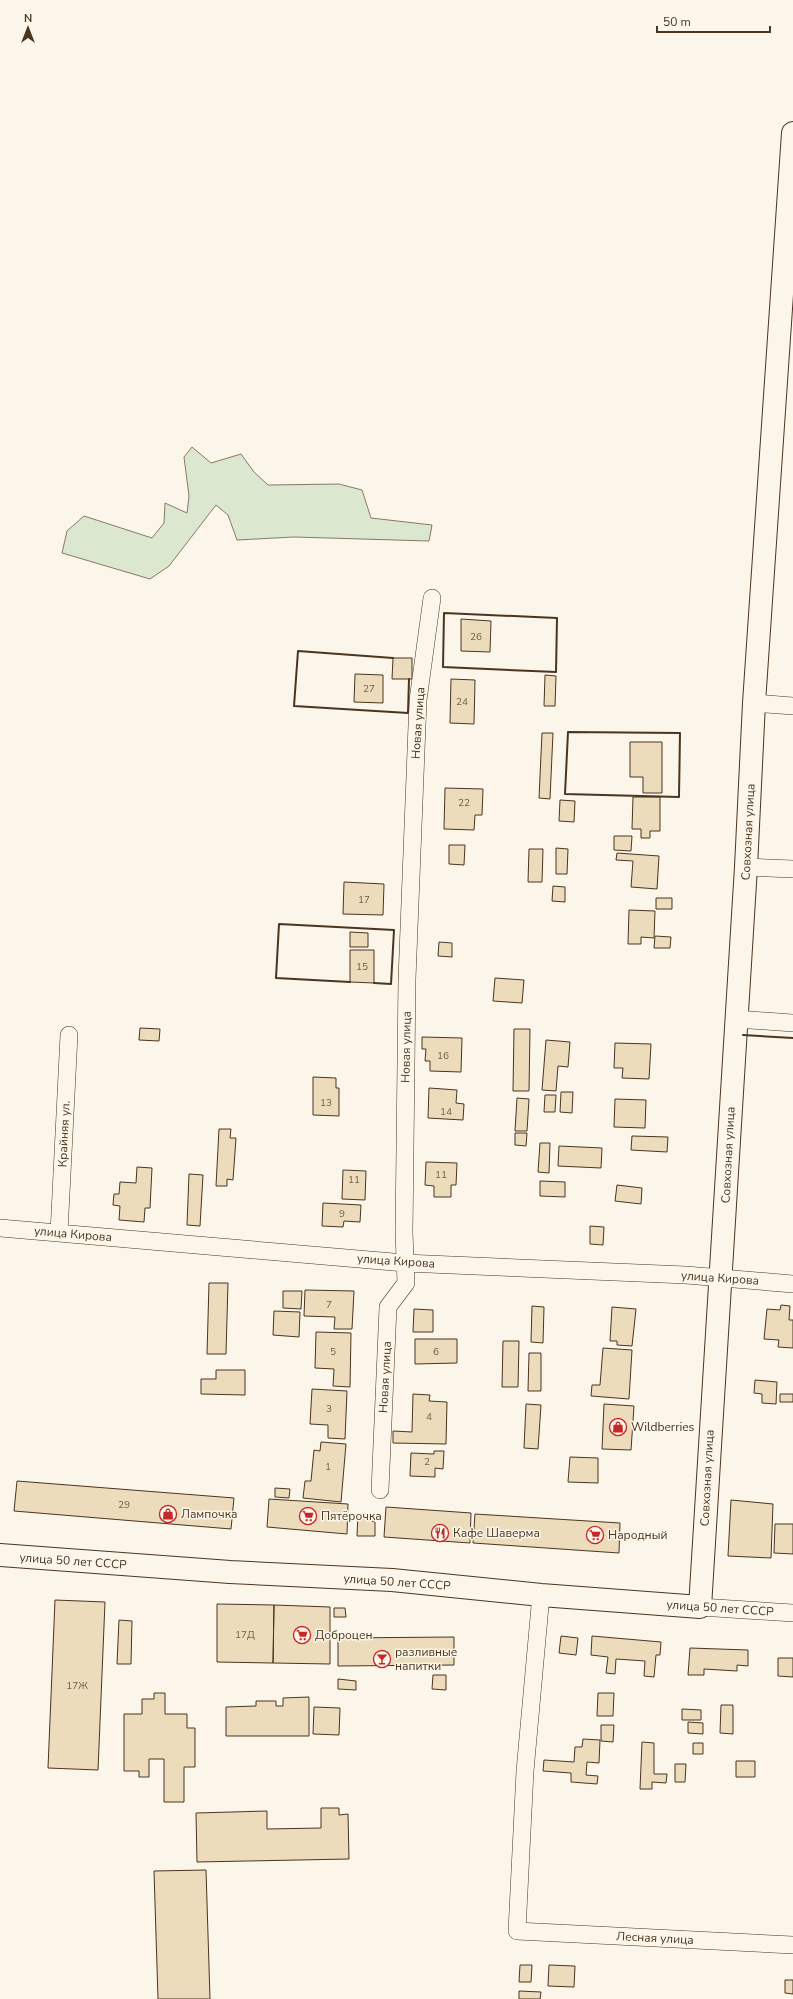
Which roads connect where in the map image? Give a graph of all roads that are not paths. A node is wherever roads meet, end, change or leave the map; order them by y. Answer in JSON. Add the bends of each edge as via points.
{"nodes":[{"id":1,"x":793,"y":133,"type":"edge"},
{"id":2,"x":432,"y":598,"type":"dead end"},
{"id":3,"x":754,"y":703,"type":"junction"},
{"id":4,"x":793,"y":706,"type":"edge"},
{"id":5,"x":746,"y":867,"type":"junction"},
{"id":6,"x":793,"y":870,"type":"edge"},
{"id":7,"x":736,"y":1019,"type":"junction"},
{"id":8,"x":793,"y":1023,"type":"edge"},
{"id":9,"x":69,"y":1035,"type":"dead end"},
{"id":10,"x":0,"y":1228,"type":"edge"},
{"id":11,"x":59,"y":1233,"type":"junction"},
{"id":12,"x":405,"y":1263,"type":"junction"},
{"id":13,"x":721,"y":1277,"type":"junction"},
{"id":14,"x":793,"y":1284,"type":"edge"},
{"id":15,"x":380,"y":1490,"type":"dead end"},
{"id":16,"x":0,"y":1555,"type":"edge"},
{"id":17,"x":541,"y":1595,"type":"junction"},
{"id":18,"x":700,"y":1607,"type":"junction"},
{"id":19,"x":793,"y":1613,"type":"edge"},
{"id":20,"x":793,"y":1945,"type":"edge"}],
"edges":[{"from":1,"to":3,"type":"main road","name":"Совхозная улица"},
{"from":2,"to":12,"type":"street","name":"Новая улица","via":[[418,700],[407,979]]},
{"from":3,"to":4,"type":"street"},
{"from":3,"to":5,"type":"main road","name":"Совхозная улица"},
{"from":5,"to":6,"type":"street"},
{"from":5,"to":7,"type":"main road","name":"Совхозная улица"},
{"from":7,"to":8,"type":"street"},
{"from":7,"to":13,"type":"main road","name":"Совхозная улица"},
{"from":9,"to":11,"type":"street","name":"Крайняя ул."},
{"from":10,"to":11,"type":"street","name":"улица Кирова"},
{"from":11,"to":12,"type":"street","name":"улица Кирова"},
{"from":12,"to":13,"type":"street","name":"улица Кирова"},
{"from":12,"to":15,"type":"street","name":"Новая улица","via":[[406,1283],[388,1307]]},
{"from":13,"to":14,"type":"street","name":"улица Кирова"},
{"from":13,"to":18,"type":"main road","name":"Совхозная улица"},
{"from":16,"to":17,"type":"main road","name":"улица 50 лет СССР","via":[[230,1572],[392,1580]]},
{"from":17,"to":18,"type":"main road","name":"улица 50 лет СССР"},
{"from":17,"to":20,"type":"street","name":"Лесная улица","via":[[525,1771],[517,1931]]},
{"from":18,"to":19,"type":"street","name":"улица 50 лет СССР"}]}
